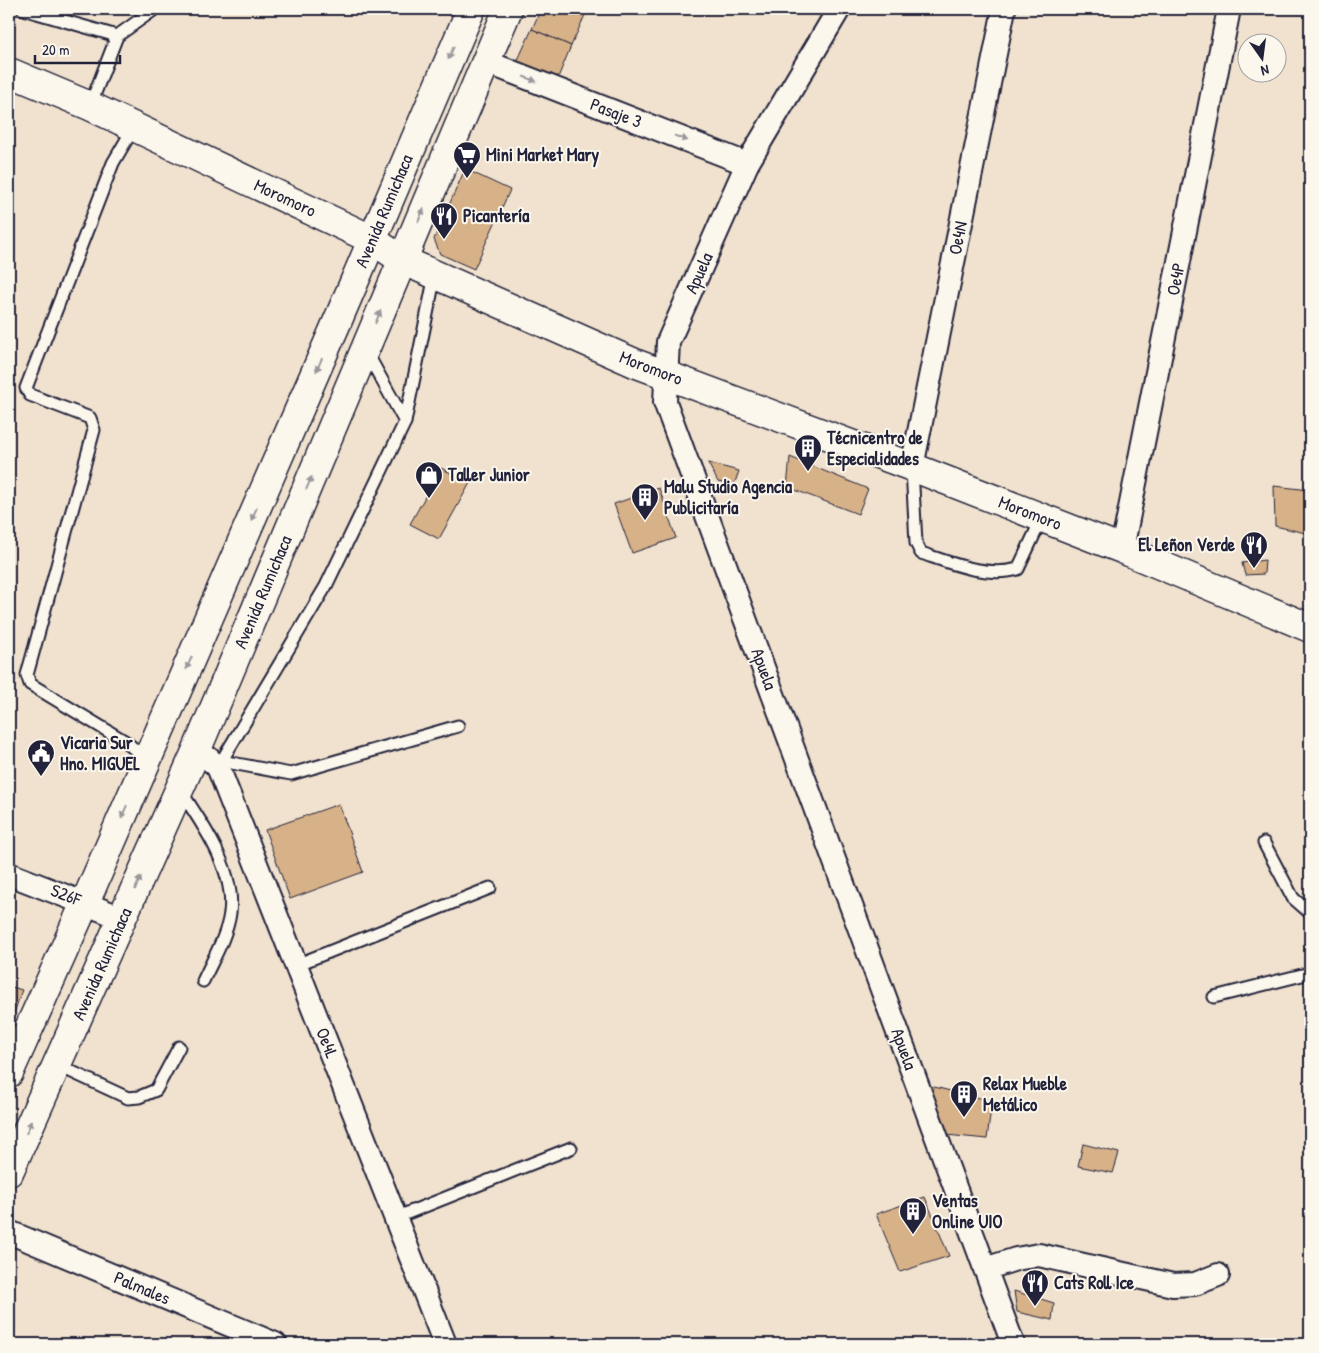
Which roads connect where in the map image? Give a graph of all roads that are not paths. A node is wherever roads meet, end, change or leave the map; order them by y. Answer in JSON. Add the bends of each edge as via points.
{"nodes":[{"id":1,"x":23,"y":9,"type":"edge"},
{"id":2,"x":155,"y":9,"type":"edge"},
{"id":3,"x":471,"y":9,"type":"edge"},
{"id":4,"x":508,"y":9,"type":"edge"},
{"id":5,"x":839,"y":9,"type":"edge"},
{"id":6,"x":1004,"y":9,"type":"edge"},
{"id":7,"x":1229,"y":9,"type":"edge"},
{"id":8,"x":117,"y":36,"type":"junction"},
{"id":9,"x":484,"y":61,"type":"junction"},
{"id":10,"x":9,"y":72,"type":"edge"},
{"id":11,"x":90,"y":106,"type":"junction"},
{"id":12,"x":134,"y":127,"type":"junction"},
{"id":13,"x":747,"y":164,"type":"junction"},
{"id":14,"x":371,"y":239,"type":"junction"},
{"id":15,"x":402,"y":260,"type":"junction"},
{"id":16,"x":435,"y":275,"type":"junction"},
{"id":17,"x":365,"y":349,"type":"junction"},
{"id":18,"x":666,"y":374,"type":"junction"},
{"id":19,"x":405,"y":422,"type":"junction"},
{"id":20,"x":912,"y":467,"type":"junction"},
{"id":21,"x":1042,"y":518,"type":"junction"},
{"id":22,"x":1122,"y":549,"type":"junction"},
{"id":23,"x":1310,"y":628,"type":"edge"},
{"id":24,"x":458,"y":726,"type":"dead end"},
{"id":25,"x":147,"y":760,"type":"junction"},
{"id":26,"x":211,"y":761,"type":"junction"},
{"id":27,"x":179,"y":788,"type":"junction"},
{"id":28,"x":1264,"y":843,"type":"dead end"},
{"id":29,"x":9,"y":874,"type":"edge"},
{"id":30,"x":490,"y":888,"type":"dead end"},
{"id":31,"x":85,"y":903,"type":"junction"},
{"id":32,"x":1310,"y":913,"type":"edge"},
{"id":33,"x":122,"y":918,"type":"junction"},
{"id":34,"x":296,"y":965,"type":"junction"},
{"id":35,"x":1310,"y":973,"type":"edge"},
{"id":36,"x":203,"y":981,"type":"dead end"},
{"id":37,"x":1214,"y":997,"type":"dead end"},
{"id":38,"x":17,"y":1032,"type":"edge"},
{"id":39,"x":179,"y":1047,"type":"dead end"},
{"id":40,"x":57,"y":1065,"type":"junction"},
{"id":41,"x":9,"y":1073,"type":"edge"},
{"id":42,"x":571,"y":1148,"type":"dead end"},
{"id":43,"x":9,"y":1172,"type":"edge"},
{"id":44,"x":395,"y":1218,"type":"junction"},
{"id":45,"x":9,"y":1232,"type":"edge"},
{"id":46,"x":985,"y":1269,"type":"junction"},
{"id":47,"x":1218,"y":1275,"type":"dead end"},
{"id":48,"x":275,"y":1344,"type":"edge"},
{"id":49,"x":446,"y":1344,"type":"edge"},
{"id":50,"x":1013,"y":1344,"type":"edge"}],
"edges":[{"from":1,"to":8,"type":"lane"},
{"from":2,"to":8,"type":"lane"},
{"from":3,"to":14,"type":"street","name":"Avenida Rumichaca","one_way":true},
{"from":4,"to":9,"type":"street","name":"Avenida Rumichaca"},
{"from":5,"to":13,"type":"street","name":"Apuela"},
{"from":6,"to":20,"type":"street","name":"Oe4N"},
{"from":7,"to":22,"type":"street","name":"Oe4P"},
{"from":8,"to":11,"type":"lane"},
{"from":9,"to":13,"type":"street","name":"Pasaje 3","one_way":true},
{"from":15,"to":9,"type":"street","name":"Avenida Rumichaca","one_way":true},
{"from":10,"to":11,"type":"street","name":"Moromoro"},
{"from":11,"to":12,"type":"street","name":"Moromoro"},
{"from":12,"to":14,"type":"street","name":"Moromoro"},
{"from":12,"to":25,"type":"lane","via":[[113,163],[26,388],[30,395],[90,418],[94,430],[27,675],[30,684],[126,742]]},
{"from":13,"to":18,"type":"street","name":"Apuela","via":[[668,342]]},
{"from":14,"to":15,"type":"street","name":"Moromoro"},
{"from":14,"to":25,"type":"street","name":"Avenida Rumichaca","one_way":true},
{"from":15,"to":16,"type":"street","name":"Moromoro"},
{"from":17,"to":15,"type":"street","name":"Avenida Rumichaca","one_way":true},
{"from":16,"to":18,"type":"street","name":"Moromoro"},
{"from":16,"to":19,"type":"lane"},
{"from":17,"to":19,"type":"lane"},
{"from":26,"to":17,"type":"street","name":"Avenida Rumichaca","one_way":true},
{"from":18,"to":20,"type":"street","name":"Moromoro"},
{"from":18,"to":46,"type":"street","name":"Apuela","via":[[665,402]]},
{"from":19,"to":26,"type":"lane","via":[[326,586]]},
{"from":20,"to":21,"type":"street","name":"Moromoro"},
{"from":20,"to":21,"type":"lane","via":[[916,543],[921,553],[965,568],[1005,572],[1018,569]]},
{"from":21,"to":22,"type":"street","name":"Moromoro"},
{"from":22,"to":23,"type":"street","name":"Moromoro"},
{"from":24,"to":26,"type":"lane","via":[[291,774]]},
{"from":25,"to":31,"type":"street","name":"Avenida Rumichaca","one_way":true},
{"from":26,"to":27,"type":"street","name":"Avenida Rumichaca"},
{"from":26,"to":34,"type":"street","name":"Oe4L"},
{"from":33,"to":27,"type":"street","name":"Avenida Rumichaca","one_way":true},
{"from":27,"to":36,"type":"lane","via":[[207,830],[227,877],[230,911],[226,930]]},
{"from":28,"to":32,"type":"lane","via":[[1293,898]]},
{"from":29,"to":31,"type":"street","name":"S26F"},
{"from":30,"to":34,"type":"lane"},
{"from":31,"to":33,"type":"street","name":"S26F"},
{"from":31,"to":38,"type":"street","name":"Avenida Rumichaca"},
{"from":33,"to":40,"type":"street","name":"Avenida Rumichaca"},
{"from":34,"to":44,"type":"street","name":"Oe4L"},
{"from":35,"to":37,"type":"lane"},
{"from":38,"to":41,"type":"street","name":"Avenida Rumichaca"},
{"from":39,"to":40,"type":"lane","via":[[156,1090],[139,1097],[128,1098]]},
{"from":43,"to":40,"type":"street","name":"Avenida Rumichaca","one_way":true},
{"from":42,"to":44,"type":"lane"},
{"from":44,"to":49,"type":"street","name":"Oe4L"},
{"from":45,"to":48,"type":"street","name":"Palmales"},
{"from":46,"to":47,"type":"street","via":[[1039,1255],[1173,1285],[1195,1284]]},
{"from":46,"to":50,"type":"street","name":"Apuela"}]}
